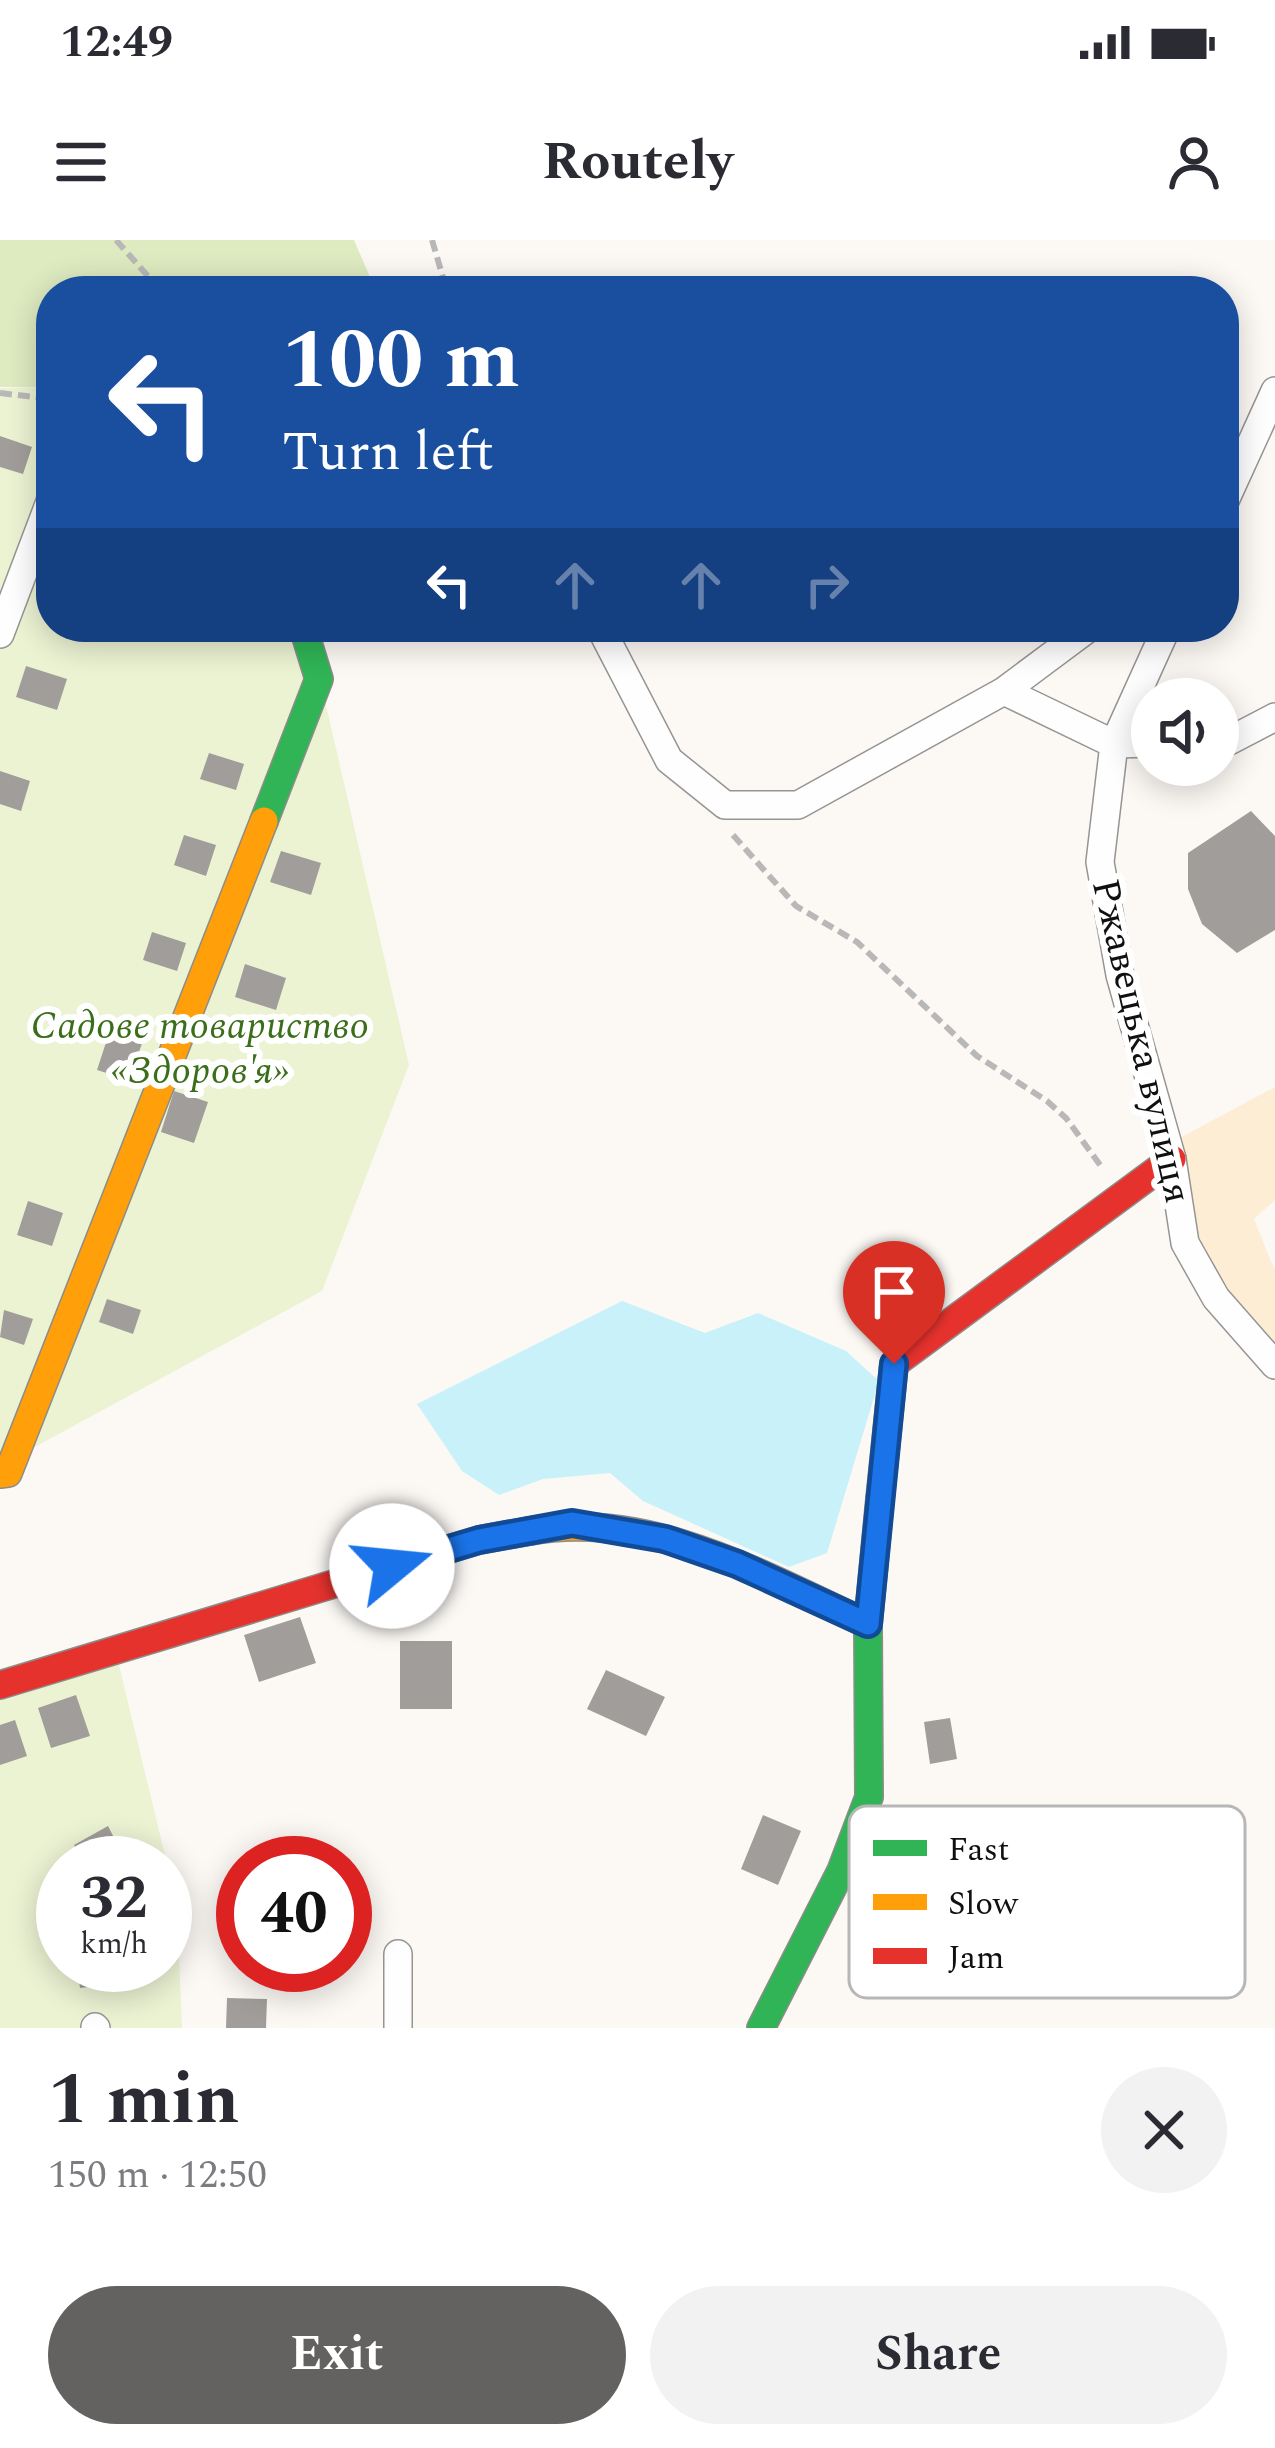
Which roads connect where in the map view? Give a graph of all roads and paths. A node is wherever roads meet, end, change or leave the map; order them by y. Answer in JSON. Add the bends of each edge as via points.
{"nodes":[{"id":1,"x":116,"y":240,"type":"edge"},
{"id":2,"x":431,"y":240,"type":"edge"},
{"id":3,"x":148,"y":276,"type":"edge"},
{"id":4,"x":442,"y":276,"type":"edge"},
{"id":5,"x":1275,"y":391,"type":"edge"},
{"id":6,"x":0,"y":393,"type":"edge"},
{"id":7,"x":36,"y":397,"type":"edge"},
{"id":8,"x":1239,"y":470,"type":"edge"},
{"id":9,"x":36,"y":539,"type":"edge"},
{"id":10,"x":0,"y":634,"type":"edge"},
{"id":11,"x":308,"y":642,"type":"edge"},
{"id":12,"x":608,"y":642,"type":"edge"},
{"id":13,"x":1070,"y":642,"type":"edge"},
{"id":14,"x":1160,"y":642,"type":"edge"},
{"id":15,"x":1004,"y":691,"type":"junction"},
{"id":16,"x":1275,"y":717,"type":"edge"},
{"id":17,"x":1239,"y":735,"type":"edge"},
{"id":18,"x":1114,"y":744,"type":"junction"},
{"id":19,"x":1131,"y":744,"type":"edge"},
{"id":20,"x":725,"y":805,"type":"junction"},
{"id":21,"x":1172,"y":1160,"type":"junction"},
{"id":22,"x":1122,"y":1196,"type":"junction"},
{"id":23,"x":1275,"y":1366,"type":"edge"},
{"id":24,"x":0,"y":1474,"type":"edge"},
{"id":25,"x":868,"y":1624,"type":"junction"},
{"id":26,"x":0,"y":1685,"type":"edge"},
{"id":27,"x":865,"y":1806,"type":"edge"},
{"id":28,"x":849,"y":1849,"type":"edge"},
{"id":29,"x":398,"y":1954,"type":"dead end"},
{"id":30,"x":398,"y":2028,"type":"edge"},
{"id":31,"x":760,"y":2028,"type":"edge"}],
"edges":[{"from":1,"to":3,"type":"path"},
{"from":2,"to":4,"type":"path"},
{"from":5,"to":8,"type":"street"},
{"from":6,"to":7,"type":"path"},
{"from":9,"to":10,"type":"street"},
{"from":11,"to":24,"type":"street","via":[[319,680],[8,1473]]},
{"from":12,"to":20,"type":"street","via":[[669,760]]},
{"from":13,"to":15,"type":"street"},
{"from":14,"to":18,"type":"street","name":"Ржавецька вулиця"},
{"from":15,"to":18,"type":"street"},
{"from":15,"to":20,"type":"street","via":[[798,805]]},
{"from":16,"to":17,"type":"street"},
{"from":18,"to":19,"type":"street"},
{"from":18,"to":21,"type":"street","name":"Ржавецька вулиця","via":[[1100,862],[1120,975]]},
{"from":20,"to":22,"type":"path","via":[[724,823],[796,906],[857,942],[977,1056],[1047,1101]]},
{"from":21,"to":22,"type":"street"},
{"from":21,"to":23,"type":"street","name":"Ржавецька вулиця","via":[[1185,1243],[1216,1298]]},
{"from":22,"to":25,"type":"street","via":[[894,1364]]},
{"from":25,"to":26,"type":"street","via":[[683,1545],[572,1523],[479,1540]]},
{"from":25,"to":27,"type":"street"},
{"from":28,"to":31,"type":"street"},
{"from":29,"to":30,"type":"street"}]}
